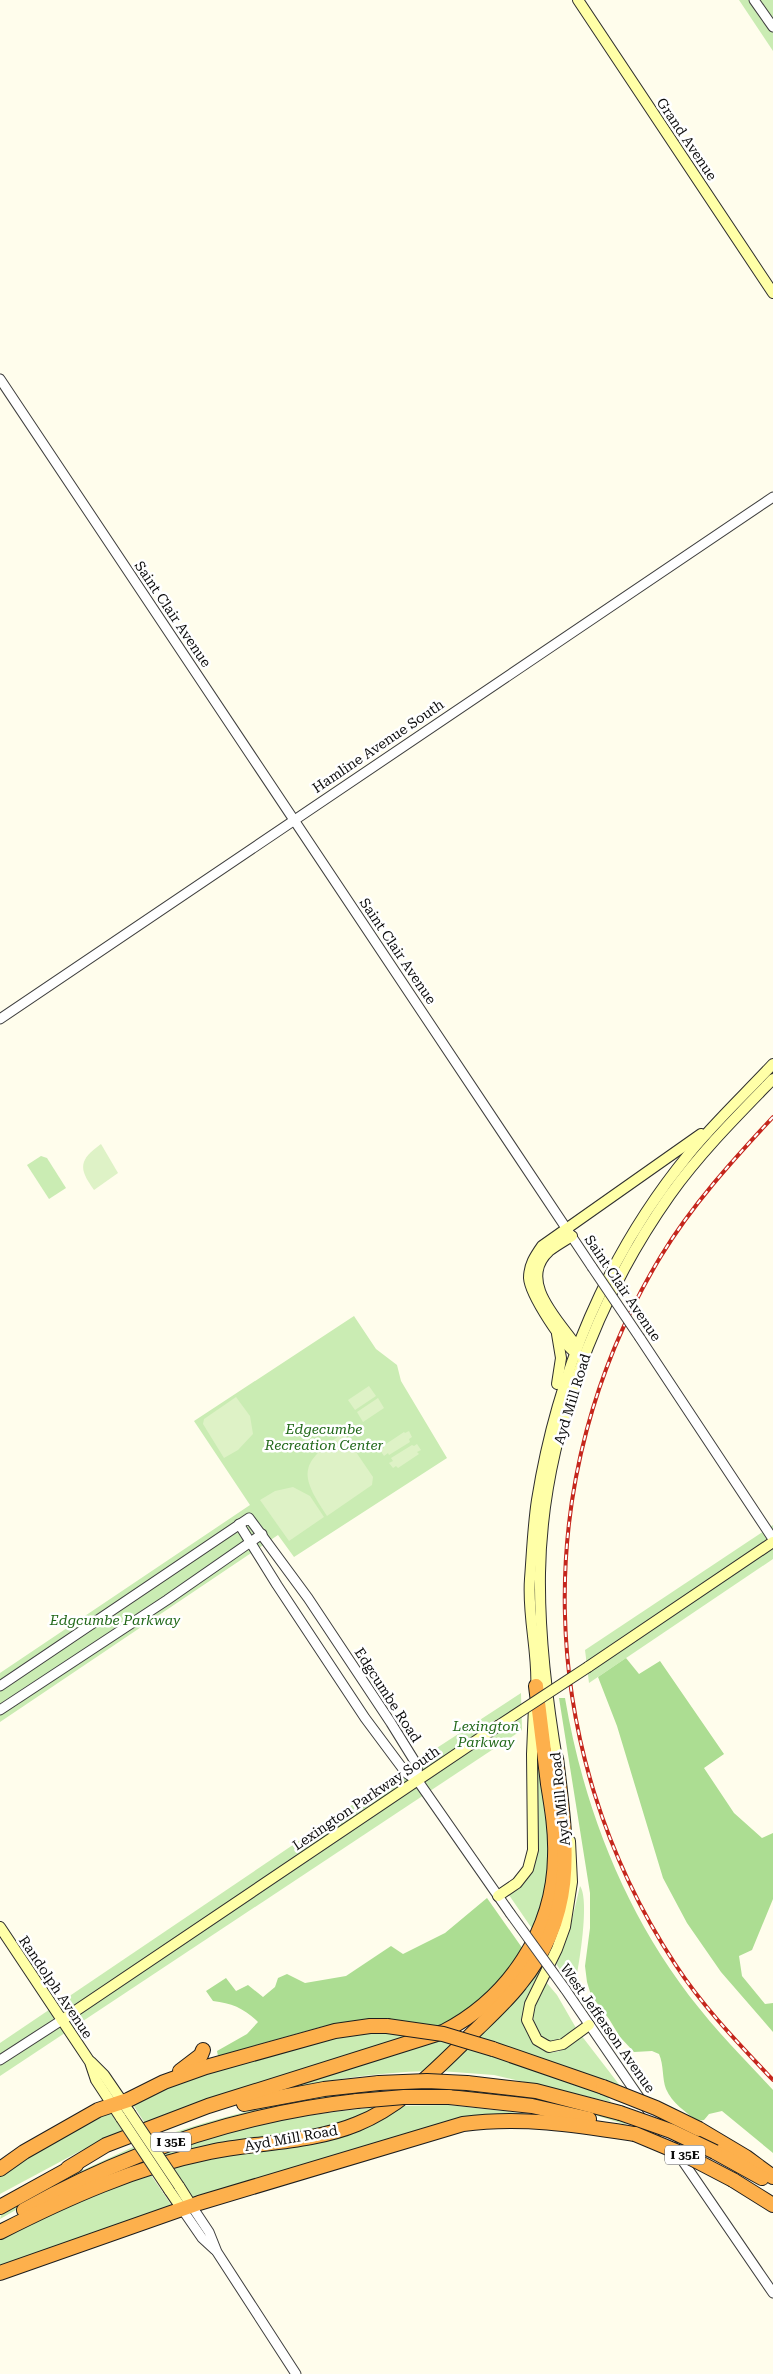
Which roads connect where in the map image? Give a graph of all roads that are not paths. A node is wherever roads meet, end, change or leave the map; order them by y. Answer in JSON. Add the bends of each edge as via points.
{"nodes":[{"id":1,"x":578,"y":0,"type":"edge"},
{"id":2,"x":754,"y":0,"type":"edge"},
{"id":3,"x":773,"y":27,"type":"edge"},
{"id":4,"x":773,"y":293,"type":"edge"},
{"id":5,"x":0,"y":379,"type":"edge"},
{"id":6,"x":773,"y":497,"type":"edge"},
{"id":7,"x":294,"y":820,"type":"junction"},
{"id":8,"x":0,"y":1019,"type":"edge"},
{"id":9,"x":773,"y":1064,"type":"edge"},
{"id":10,"x":773,"y":1079,"type":"edge"},
{"id":11,"x":716,"y":1124,"type":"junction"},
{"id":12,"x":569,"y":1232,"type":"junction"},
{"id":13,"x":557,"y":1330,"type":"junction"},
{"id":14,"x":578,"y":1352,"type":"junction"},
{"id":15,"x":551,"y":1434,"type":"junction"},
{"id":16,"x":239,"y":1524,"type":"junction"},
{"id":17,"x":262,"y":1534,"type":"junction"},
{"id":18,"x":773,"y":1540,"type":"edge"},
{"id":19,"x":249,"y":1543,"type":"junction"},
{"id":20,"x":0,"y":1686,"type":"edge"},
{"id":21,"x":536,"y":1686,"type":"junction"},
{"id":22,"x":0,"y":1710,"type":"edge"},
{"id":23,"x":556,"y":1758,"type":"junction"},
{"id":24,"x":418,"y":1780,"type":"junction"},
{"id":25,"x":498,"y":1896,"type":"junction"},
{"id":26,"x":0,"y":1927,"type":"edge"},
{"id":27,"x":62,"y":2020,"type":"junction"},
{"id":28,"x":589,"y":2025,"type":"junction"},
{"id":29,"x":203,"y":2050,"type":"dead end"},
{"id":30,"x":0,"y":2060,"type":"edge"},
{"id":31,"x":164,"y":2082,"type":"junction"},
{"id":32,"x":121,"y":2110,"type":"junction"},
{"id":33,"x":635,"y":2134,"type":"junction"},
{"id":34,"x":68,"y":2168,"type":"junction"},
{"id":35,"x":0,"y":2169,"type":"edge"},
{"id":36,"x":773,"y":2177,"type":"edge"},
{"id":37,"x":773,"y":2185,"type":"edge"},
{"id":38,"x":773,"y":2204,"type":"edge"},
{"id":39,"x":0,"y":2207,"type":"edge"},
{"id":40,"x":187,"y":2207,"type":"junction"},
{"id":41,"x":0,"y":2225,"type":"edge"},
{"id":42,"x":0,"y":2232,"type":"edge"},
{"id":43,"x":0,"y":2273,"type":"edge"},
{"id":44,"x":773,"y":2293,"type":"edge"},
{"id":45,"x":296,"y":2374,"type":"edge"}],
"edges":[{"from":1,"to":4,"type":"main road","name":"Grand Avenue"},
{"from":2,"to":3,"type":"street"},
{"from":5,"to":7,"type":"street","name":"Saint Clair Avenue"},
{"from":6,"to":7,"type":"street","name":"Hamline Avenue South"},
{"from":7,"to":8,"type":"street","name":"Hamline Avenue South"},
{"from":7,"to":12,"type":"street","name":"Saint Clair Avenue"},
{"from":9,"to":11,"type":"main road","name":"Ayd Mill Road"},
{"from":10,"to":14,"type":"main road","name":"Ayd Mill Road","via":[[712,1142],[670,1194],[628,1258]]},
{"from":11,"to":12,"type":"main road"},
{"from":11,"to":14,"type":"main road","name":"Ayd Mill Road","via":[[663,1187],[621,1252]]},
{"from":12,"to":13,"type":"main road","via":[[542,1246],[530,1272],[530,1286],[535,1298]]},
{"from":12,"to":14,"type":"main road","via":[[545,1256],[537,1279],[542,1296]]},
{"from":12,"to":18,"type":"street","name":"Saint Clair Avenue","bridge":true},
{"from":13,"to":14,"type":"main road"},
{"from":13,"to":15,"type":"main road","via":[[561,1358]]},
{"from":14,"to":15,"type":"main road","name":"Ayd Mill Road","via":[[561,1389]]},
{"from":14,"to":23,"type":"main road","name":"Ayd Mill Road","via":[[544,1516],[540,1568],[543,1658]]},
{"from":15,"to":21,"type":"main road","name":"Ayd Mill Road","via":[[537,1501],[530,1582]]},
{"from":16,"to":17,"type":"street","name":"Edgcumbe Road","via":[[249,1518]]},
{"from":16,"to":19,"type":"street","name":"Edgcumbe Road"},
{"from":16,"to":20,"type":"street"},
{"from":17,"to":19,"type":"street"},
{"from":17,"to":24,"type":"street","name":"Edgcumbe Road","via":[[418,1765]]},
{"from":18,"to":24,"type":"main road","name":"Lexington Parkway South","bridge":true},
{"from":19,"to":22,"type":"street"},
{"from":19,"to":24,"type":"street","name":"Edgcumbe Road","via":[[365,1718],[406,1773]]},
{"from":21,"to":25,"type":"main road","name":"Ayd Mill Road","via":[[532,1734],[533,1850],[528,1869],[517,1883]]},
{"from":21,"to":34,"type":"highway","via":[[553,1822],[554,1872],[549,1903],[538,1934],[500,1990],[443,2032],[186,2114],[106,2145]]},
{"from":23,"to":28,"type":"main road","via":[[572,1858],[570,1896],[561,1940],[530,2004],[527,2020],[537,2040],[548,2047],[563,2044]]},
{"from":23,"to":42,"type":"highway","name":"Ayd Mill Road","via":[[566,1858],[554,1925],[541,1953],[520,1984],[434,2072],[391,2106],[357,2124],[317,2136],[209,2152],[140,2170],[59,2203]]},
{"from":24,"to":25,"type":"street","name":"West Jefferson Avenue"},
{"from":24,"to":27,"type":"main road","name":"Lexington Parkway South"},
{"from":25,"to":28,"type":"street","name":"West Jefferson Avenue","bridge":true},
{"from":26,"to":27,"type":"main road","name":"Randolph Avenue"},
{"from":27,"to":30,"type":"street","name":"Lexington Parkway South"},
{"from":27,"to":32,"type":"main road","name":"Randolph Avenue","via":[[90,2062],[96,2080]]},
{"from":28,"to":44,"type":"street","name":"West Jefferson Avenue"},
{"from":29,"to":31,"type":"highway","via":[[196,2060]]},
{"from":31,"to":32,"type":"highway"},
{"from":31,"to":36,"type":"highway","bridge":true,"via":[[335,2031],[387,2026],[443,2034],[656,2108],[746,2157]]},
{"from":32,"to":35,"type":"highway","via":[[98,2110]]},
{"from":32,"to":40,"type":"main road","name":"Randolph Avenue","bridge":true},
{"from":33,"to":38,"type":"highway","number":"I 35E","bridge":true,"via":[[685,2155]]},
{"from":33,"to":40,"type":"highway","via":[[532,2120],[464,2124]]},
{"from":33,"to":41,"type":"highway","number":"I 35E","bridge":true,"via":[[532,2106],[449,2098],[357,2101],[248,2120],[167,2144],[80,2180]]},
{"from":34,"to":37,"type":"highway","number":"I 35E","bridge":true,"via":[[161,2129],[228,2108],[324,2088],[427,2081],[536,2091],[620,2112],[671,2131]]},
{"from":34,"to":39,"type":"highway","number":"I 35E"},
{"from":40,"to":43,"type":"highway"},
{"from":40,"to":45,"type":"street","name":"Randolph Avenue","via":[[209,2232],[217,2252]]}]}
